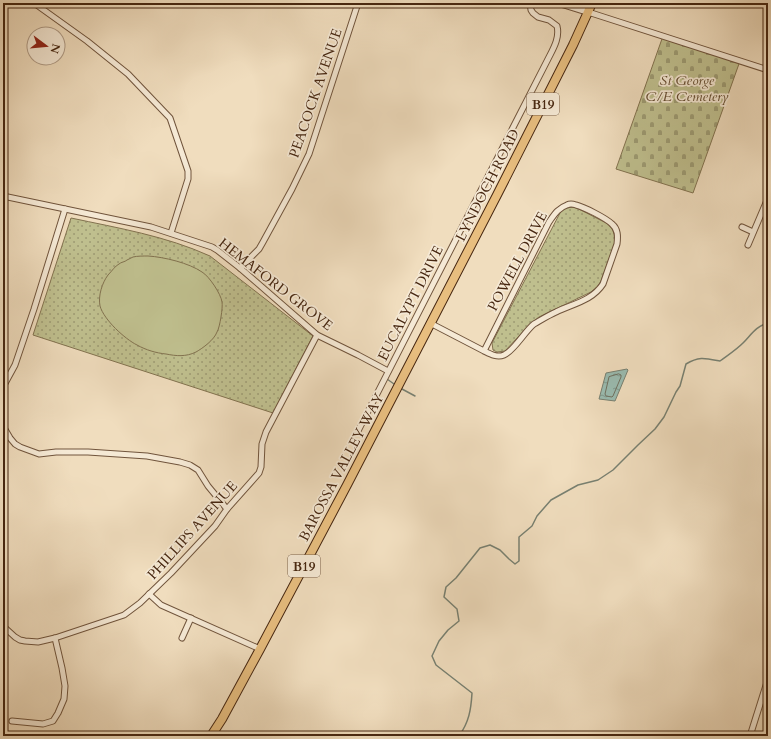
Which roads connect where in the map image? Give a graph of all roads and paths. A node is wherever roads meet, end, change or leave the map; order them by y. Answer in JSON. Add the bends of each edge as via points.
{"nodes":[{"id":1,"x":34,"y":3,"type":"edge"},
{"id":2,"x":358,"y":3,"type":"edge"},
{"id":3,"x":530,"y":3,"type":"edge"},
{"id":4,"x":559,"y":3,"type":"edge"},
{"id":5,"x":592,"y":3,"type":"edge"},
{"id":6,"x":588,"y":12,"type":"junction"},
{"id":7,"x":768,"y":70,"type":"edge"},
{"id":8,"x":3,"y":196,"type":"edge"},
{"id":9,"x":768,"y":198,"type":"edge"},
{"id":10,"x":66,"y":209,"type":"junction"},
{"id":11,"x":742,"y":227,"type":"dead end"},
{"id":12,"x":753,"y":232,"type":"junction"},
{"id":13,"x":171,"y":233,"type":"junction"},
{"id":14,"x":748,"y":245,"type":"dead end"},
{"id":15,"x":240,"y":268,"type":"junction"},
{"id":16,"x":430,"y":323,"type":"junction"},
{"id":17,"x":317,"y":335,"type":"junction"},
{"id":18,"x":484,"y":351,"type":"junction"},
{"id":19,"x":388,"y":371,"type":"junction"},
{"id":20,"x":402,"y":378,"type":"joint"},
{"id":21,"x":3,"y":387,"type":"edge"},
{"id":22,"x":3,"y":426,"type":"edge"},
{"id":23,"x":358,"y":431,"type":"dead end"},
{"id":24,"x":227,"y":509,"type":"junction"},
{"id":25,"x":149,"y":594,"type":"junction"},
{"id":26,"x":191,"y":618,"type":"junction"},
{"id":27,"x":3,"y":626,"type":"edge"},
{"id":28,"x":55,"y":638,"type":"junction"},
{"id":29,"x":182,"y":638,"type":"dead end"},
{"id":30,"x":260,"y":649,"type":"junction"},
{"id":31,"x":768,"y":679,"type":"edge"},
{"id":32,"x":12,"y":721,"type":"dead end"},
{"id":33,"x":211,"y":736,"type":"edge"},
{"id":34,"x":750,"y":736,"type":"edge"}],
"edges":[{"from":1,"to":13,"type":"street","via":[[128,74],[170,118],[189,175]]},
{"from":2,"to":15,"type":"street","name":"PEACOCK AVENUE","via":[[309,154],[264,242]]},
{"from":3,"to":19,"type":"street","name":"EUCALYPT DRIVE","via":[[533,13],[557,26],[556,41]]},
{"from":4,"to":6,"type":"street"},
{"from":5,"to":6,"type":"main road","name":"LYNDOCH ROAD","number":"B19"},
{"from":6,"to":7,"type":"street"},
{"from":6,"to":16,"type":"main road","name":"LYNDOCH ROAD","number":"B19"},
{"from":8,"to":10,"type":"street","name":"HEMAFORD GROVE"},
{"from":9,"to":12,"type":"street"},
{"from":10,"to":13,"type":"street","name":"HEMAFORD GROVE"},
{"from":10,"to":21,"type":"street","via":[[15,365]]},
{"from":11,"to":12,"type":"street"},
{"from":12,"to":14,"type":"street"},
{"from":13,"to":15,"type":"street","name":"HEMAFORD GROVE","via":[[212,247]]},
{"from":15,"to":17,"type":"street","name":"HEMAFORD GROVE"},
{"from":16,"to":18,"type":"street","name":"POWELL DRIVE"},
{"from":16,"to":20,"type":"main road","name":"LYNDOCH ROAD","number":"B19"},
{"from":17,"to":19,"type":"street","name":"HEMAFORD GROVE"},
{"from":17,"to":24,"type":"street","name":"PHILLIPS AVENUE","via":[[266,432],[259,473]]},
{"from":18,"to":18,"type":"street","name":"POWELL DRIVE","via":[[498,356],[507,353],[533,325],[555,312],[591,297],[599,290],[617,244],[617,232],[612,224],[576,205],[567,205],[558,211],[549,222]]},
{"from":19,"to":23,"type":"street","name":"EUCALYPT DRIVE"},
{"from":20,"to":30,"type":"main road","name":"BAROSSA VALLEY WAY","number":"B19"},
{"from":22,"to":24,"type":"street","via":[[15,444],[39,454],[88,452],[147,456],[190,466],[198,470]]},
{"from":24,"to":25,"type":"street","name":"PHILLIPS AVENUE","via":[[215,526]]},
{"from":25,"to":26,"type":"street","via":[[161,605]]},
{"from":25,"to":28,"type":"street","name":"PHILLIPS AVENUE","via":[[124,615]]},
{"from":26,"to":29,"type":"street"},
{"from":26,"to":30,"type":"street"},
{"from":27,"to":28,"type":"street","name":"PHILLIPS AVENUE","via":[[20,640],[38,642]]},
{"from":28,"to":32,"type":"street","via":[[65,686],[64,699],[58,713],[53,721],[43,724]]},
{"from":30,"to":33,"type":"main road","name":"BAROSSA VALLEY WAY","number":"B19"},
{"from":31,"to":34,"type":"street"}]}
